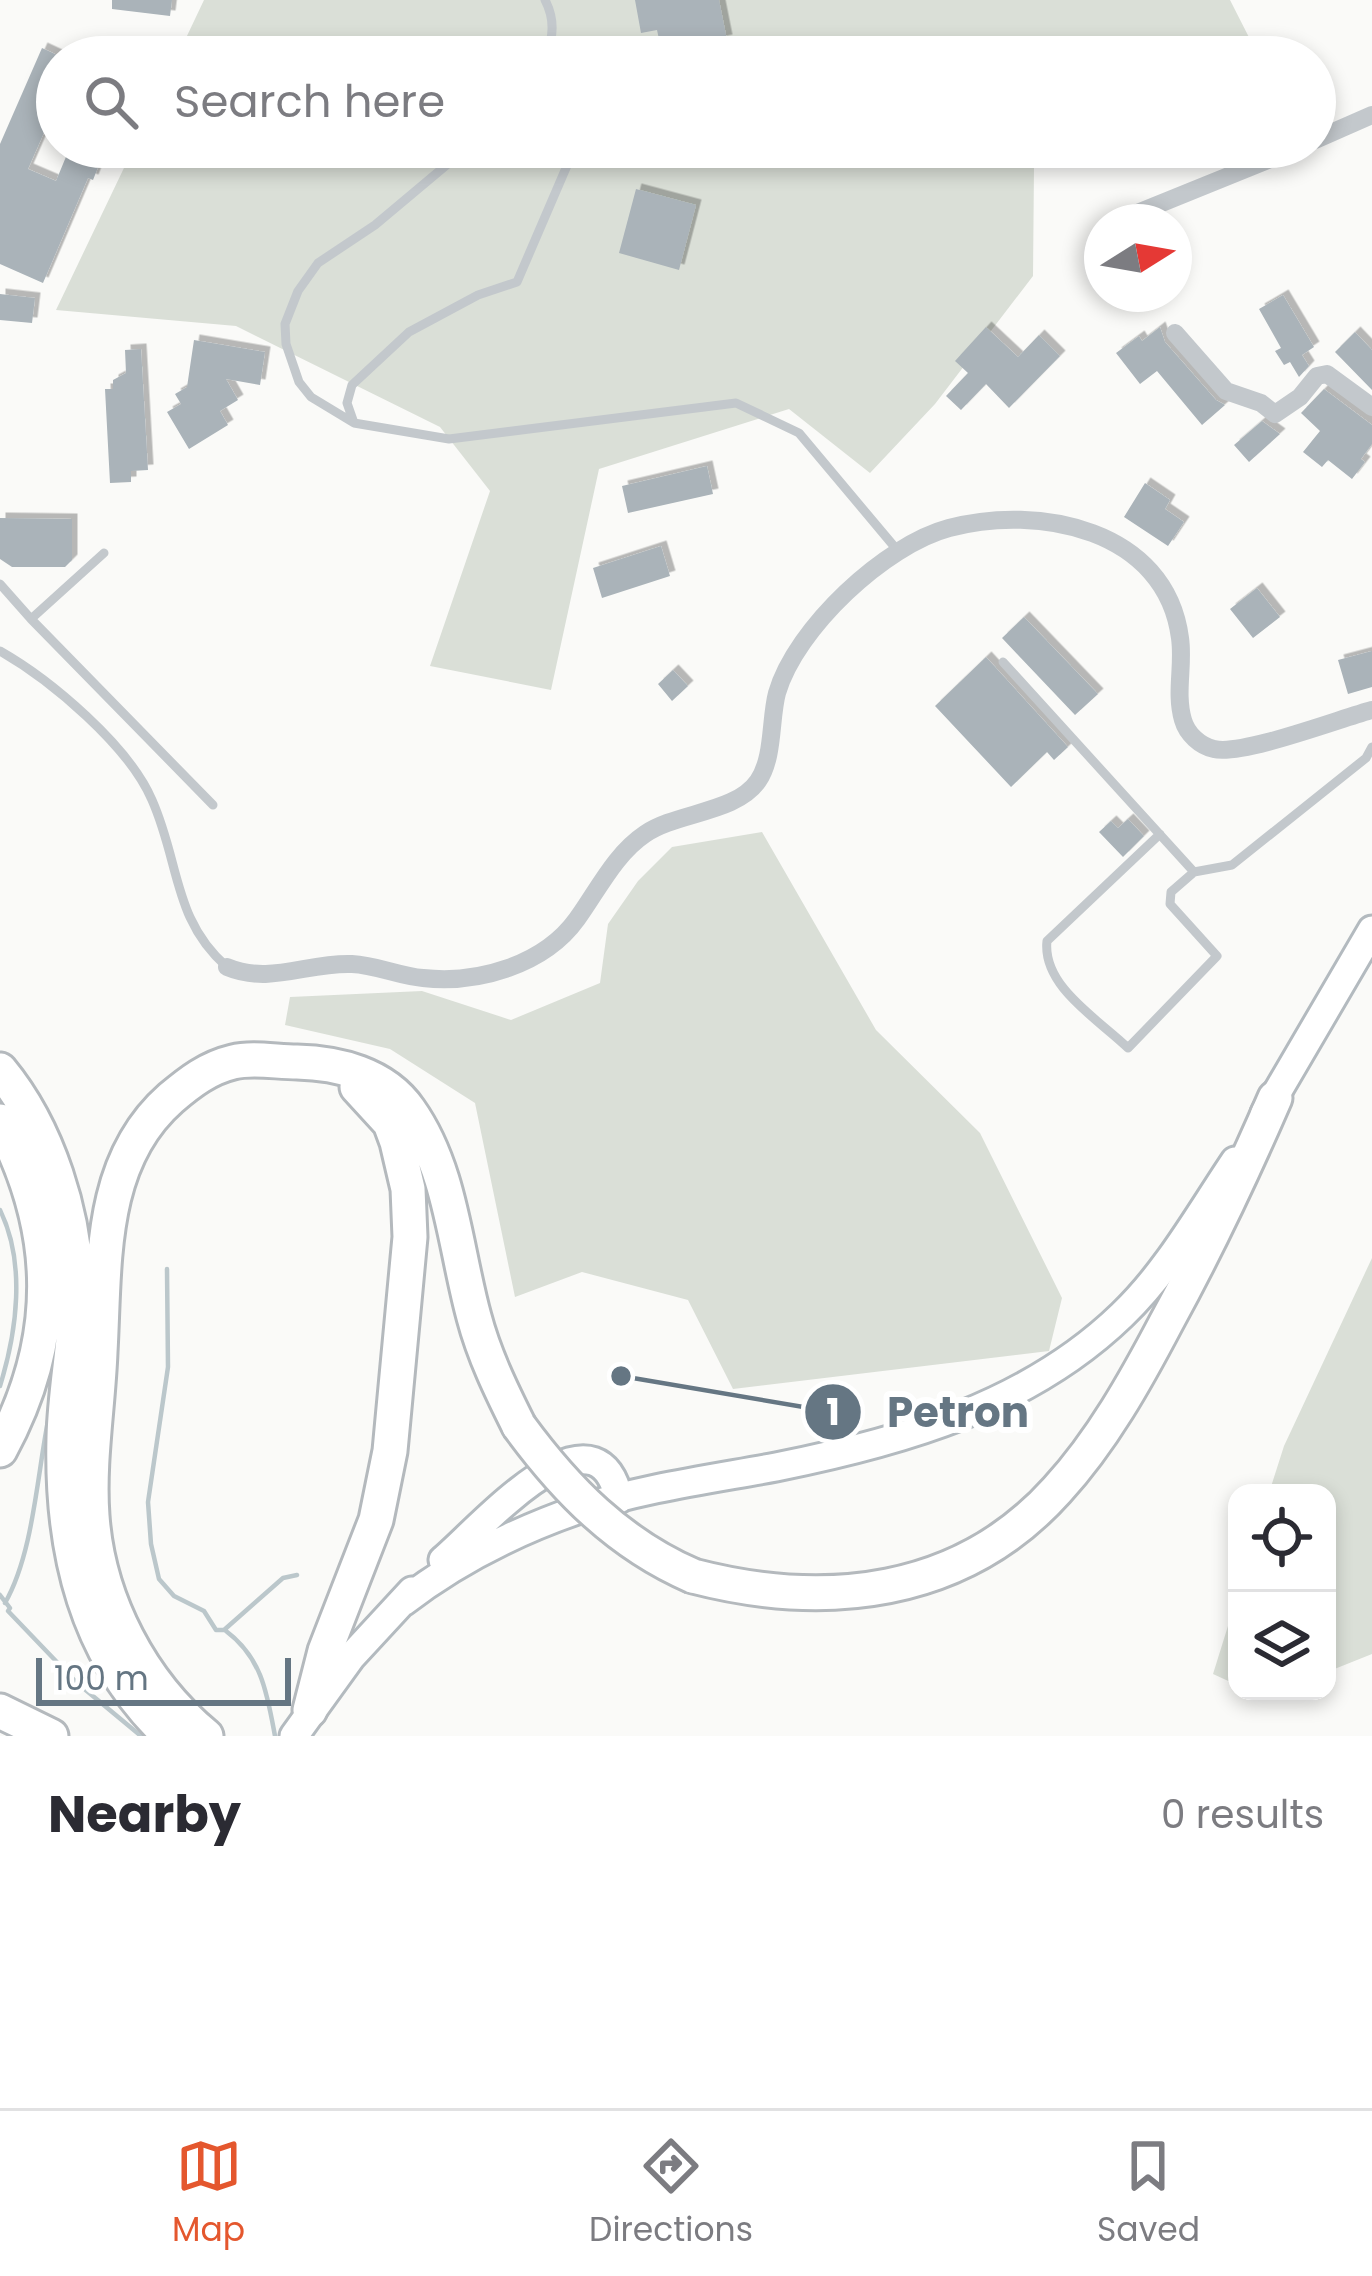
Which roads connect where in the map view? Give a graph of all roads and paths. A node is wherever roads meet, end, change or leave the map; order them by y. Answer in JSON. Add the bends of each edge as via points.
{"nodes":[{"id":1,"x":545,"y":0,"type":"edge"},
{"id":2,"x":553,"y":36,"type":"edge"},
{"id":3,"x":1372,"y":115,"type":"edge"},
{"id":4,"x":1336,"y":131,"type":"edge"},
{"id":5,"x":443,"y":168,"type":"edge"},
{"id":6,"x":566,"y":168,"type":"edge"},
{"id":7,"x":1248,"y":168,"type":"edge"},
{"id":8,"x":1159,"y":204,"type":"edge"},
{"id":9,"x":1175,"y":333,"type":"dead end"},
{"id":10,"x":1372,"y":406,"type":"edge"},
{"id":11,"x":353,"y":423,"type":"junction"},
{"id":12,"x":898,"y":551,"type":"junction"},
{"id":13,"x":104,"y":554,"type":"dead end"},
{"id":14,"x":0,"y":584,"type":"edge"},
{"id":15,"x":31,"y":619,"type":"junction"},
{"id":16,"x":0,"y":651,"type":"edge"},
{"id":17,"x":1004,"y":662,"type":"dead end"},
{"id":18,"x":1372,"y":710,"type":"edge"},
{"id":19,"x":1372,"y":748,"type":"edge"},
{"id":20,"x":213,"y":805,"type":"dead end"},
{"id":21,"x":1160,"y":834,"type":"junction"},
{"id":22,"x":1195,"y":872,"type":"junction"},
{"id":23,"x":1372,"y":930,"type":"edge"},
{"id":24,"x":227,"y":967,"type":"joint"},
{"id":25,"x":332,"y":1063,"type":"junction"},
{"id":26,"x":0,"y":1070,"type":"edge"},
{"id":27,"x":1275,"y":1098,"type":"junction"},
{"id":28,"x":0,"y":1121,"type":"edge"},
{"id":29,"x":0,"y":1450,"type":"edge"},
{"id":30,"x":619,"y":1499,"type":"junction"},
{"id":31,"x":403,"y":1602,"type":"junction"},
{"id":32,"x":0,"y":1711,"type":"edge"},
{"id":33,"x":302,"y":1723,"type":"edge"},
{"id":34,"x":51,"y":1736,"type":"edge"},
{"id":35,"x":170,"y":1736,"type":"edge"},
{"id":36,"x":206,"y":1736,"type":"edge"}],
"edges":[{"from":1,"to":2,"type":"lane"},
{"from":3,"to":4,"type":"street"},
{"from":5,"to":11,"type":"lane","via":[[318,262],[290,305],[286,344],[299,382]]},
{"from":6,"to":11,"type":"lane","via":[[517,282],[409,332],[352,385]]},
{"from":7,"to":8,"type":"street"},
{"from":9,"to":10,"type":"street","via":[[1226,391],[1275,414],[1327,374]]},
{"from":11,"to":12,"type":"lane","via":[[449,439],[736,403],[799,433]]},
{"from":12,"to":18,"type":"street","via":[[917,537],[999,517],[1060,521],[1130,553],[1169,600],[1180,636],[1184,724],[1213,749],[1245,749]]},
{"from":12,"to":24,"type":"street","via":[[859,581],[788,667],[761,778],[746,794],[639,837],[549,946],[466,980],[358,964],[263,977]]},
{"from":13,"to":15,"type":"lane"},
{"from":14,"to":15,"type":"lane"},
{"from":15,"to":20,"type":"lane"},
{"from":16,"to":24,"type":"lane","via":[[30,668],[141,777],[187,918]]},
{"from":17,"to":21,"type":"lane"},
{"from":19,"to":22,"type":"lane","via":[[1232,866]]},
{"from":21,"to":22,"type":"lane"},
{"from":21,"to":22,"type":"lane","via":[[1047,941],[1052,975],[1127,1048],[1217,956],[1170,904],[1171,892]]},
{"from":23,"to":27,"type":"main road"},
{"from":25,"to":27,"type":"highway","bridge":true,"via":[[385,1087],[424,1135],[494,1377],[544,1459],[600,1518],[658,1561],[693,1576],[798,1595],[877,1589],[977,1554],[1054,1494],[1138,1377]]},
{"from":25,"to":33,"type":"highway","via":[[390,1123],[408,1189],[410,1237],[376,1520]]},
{"from":25,"to":36,"type":"highway","via":[[237,1060],[207,1071],[159,1109],[129,1148],[112,1202],[91,1489],[95,1543],[135,1654]]},
{"from":26,"to":35,"type":"highway","via":[[44,1148],[70,1232],[76,1290],[65,1495],[80,1590],[128,1691]]},
{"from":27,"to":30,"type":"main road","via":[[1167,1263],[1123,1315],[1018,1392],[842,1454]]},
{"from":28,"to":29,"type":"highway","via":[[35,1199],[47,1294],[32,1382]]},
{"from":30,"to":31,"type":"main road","via":[[530,1528],[442,1572]]},
{"from":30,"to":31,"type":"main road","via":[[600,1465],[559,1463]]},
{"from":31,"to":33,"type":"main road"},
{"from":32,"to":34,"type":"highway"}]}
